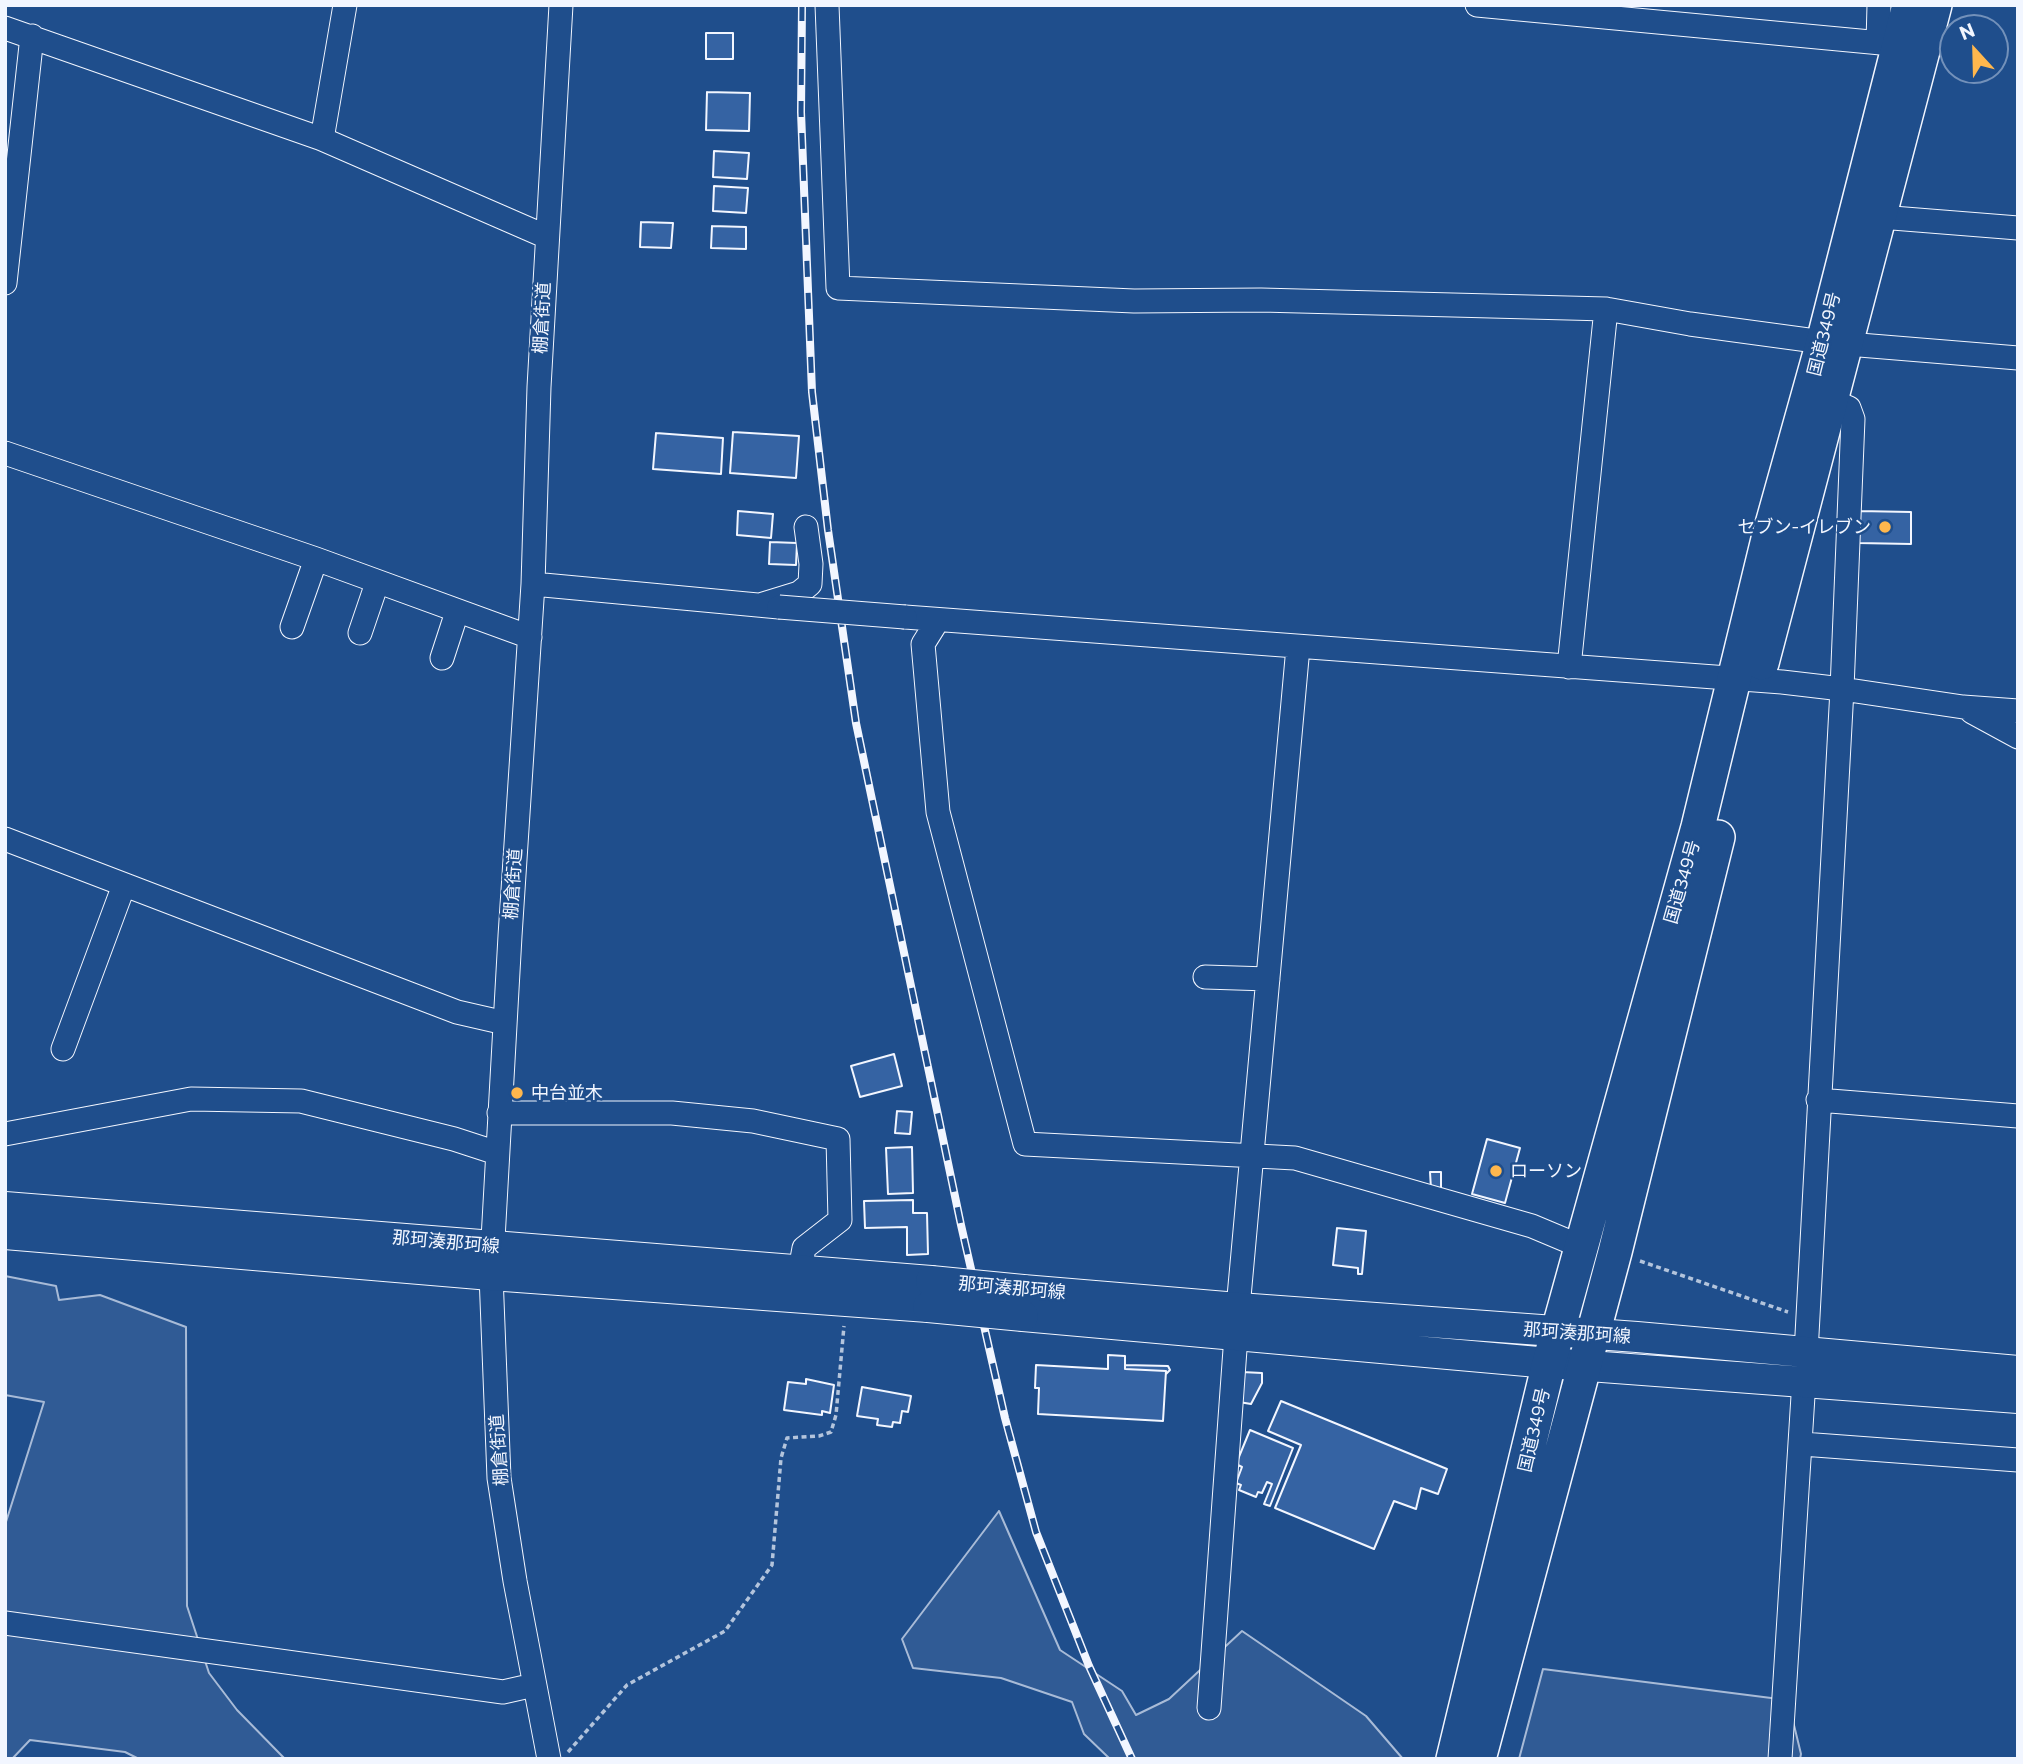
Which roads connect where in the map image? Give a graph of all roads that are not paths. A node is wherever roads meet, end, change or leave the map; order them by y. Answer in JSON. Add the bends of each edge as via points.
{"nodes":[{"id":1,"x":345,"y":5,"type":"edge"},
{"id":2,"x":561,"y":5,"type":"edge"},
{"id":3,"x":827,"y":5,"type":"edge"},
{"id":4,"x":1477,"y":5,"type":"edge"},
{"id":5,"x":1879,"y":5,"type":"edge"},
{"id":6,"x":1909,"y":5,"type":"edge"},
{"id":7,"x":1935,"y":5,"type":"edge"},
{"id":8,"x":1637,"y":12,"type":"edge"},
{"id":9,"x":5,"y":28,"type":"edge"},
{"id":10,"x":32,"y":36,"type":"junction"},
{"id":11,"x":1900,"y":45,"type":"junction"},
{"id":12,"x":322,"y":139,"type":"junction"},
{"id":13,"x":1880,"y":217,"type":"junction"},
{"id":14,"x":2018,"y":228,"type":"edge"},
{"id":15,"x":547,"y":237,"type":"junction"},
{"id":16,"x":5,"y":283,"type":"edge"},
{"id":17,"x":1606,"y":309,"type":"junction"},
{"id":18,"x":1834,"y":343,"type":"junction"},
{"id":19,"x":2018,"y":358,"type":"edge"},
{"id":20,"x":1830,"y":400,"type":"junction"},
{"id":21,"x":5,"y":453,"type":"edge"},
{"id":22,"x":806,"y":527,"type":"dead end"},
{"id":23,"x":316,"y":559,"type":"junction"},
{"id":24,"x":377,"y":583,"type":"junction"},
{"id":25,"x":533,"y":584,"type":"junction"},
{"id":26,"x":770,"y":606,"type":"junction"},
{"id":27,"x":457,"y":612,"type":"junction"},
{"id":28,"x":938,"y":620,"type":"junction"},
{"id":29,"x":292,"y":626,"type":"dead end"},
{"id":30,"x":360,"y":633,"type":"dead end"},
{"id":31,"x":530,"y":637,"type":"junction"},
{"id":32,"x":1298,"y":647,"type":"junction"},
{"id":33,"x":442,"y":658,"type":"dead end"},
{"id":34,"x":1570,"y":667,"type":"junction"},
{"id":35,"x":1746,"y":681,"type":"junction"},
{"id":36,"x":1842,"y":689,"type":"junction"},
{"id":37,"x":1963,"y":707,"type":"junction"},
{"id":38,"x":2018,"y":711,"type":"edge"},
{"id":39,"x":2018,"y":737,"type":"edge"},
{"id":40,"x":5,"y":839,"type":"edge"},
{"id":41,"x":124,"y":885,"type":"junction"},
{"id":42,"x":1205,"y":977,"type":"dead end"},
{"id":43,"x":1268,"y":979,"type":"junction"},
{"id":44,"x":505,"y":1023,"type":"junction"},
{"id":45,"x":63,"y":1049,"type":"dead end"},
{"id":46,"x":1818,"y":1100,"type":"junction"},
{"id":47,"x":499,"y":1112,"type":"junction"},
{"id":48,"x":2018,"y":1116,"type":"edge"},
{"id":49,"x":5,"y":1134,"type":"edge"},
{"id":50,"x":497,"y":1153,"type":"junction"},
{"id":51,"x":1252,"y":1155,"type":"junction"},
{"id":52,"x":5,"y":1207,"type":"edge"},
{"id":53,"x":5,"y":1234,"type":"edge"},
{"id":54,"x":492,"y":1245,"type":"junction"},
{"id":55,"x":1583,"y":1247,"type":"junction"},
{"id":56,"x":800,"y":1270,"type":"junction"},
{"id":57,"x":491,"y":1275,"type":"junction"},
{"id":58,"x":929,"y":1294,"type":"junction"},
{"id":59,"x":1238,"y":1321,"type":"junction"},
{"id":60,"x":1558,"y":1331,"type":"junction"},
{"id":61,"x":1589,"y":1350,"type":"junction"},
{"id":62,"x":1549,"y":1363,"type":"junction"},
{"id":63,"x":1805,"y":1367,"type":"junction"},
{"id":64,"x":2018,"y":1371,"type":"edge"},
{"id":65,"x":2018,"y":1398,"type":"edge"},
{"id":66,"x":1801,"y":1444,"type":"junction"},
{"id":67,"x":2018,"y":1460,"type":"edge"},
{"id":68,"x":5,"y":1623,"type":"edge"},
{"id":69,"x":534,"y":1685,"type":"junction"},
{"id":70,"x":1209,"y":1708,"type":"dead end"},
{"id":71,"x":557,"y":1756,"type":"edge"},
{"id":72,"x":1453,"y":1759,"type":"edge"},
{"id":73,"x":1479,"y":1759,"type":"edge"},
{"id":74,"x":1780,"y":1759,"type":"edge"}],
"edges":[{"from":1,"to":12,"type":"street"},
{"from":2,"to":15,"type":"street","name":"棚倉街道"},
{"from":3,"to":17,"type":"street","via":[[838,288],[1134,301]]},
{"from":4,"to":8,"type":"street"},
{"from":5,"to":11,"type":"street"},
{"from":6,"to":11,"type":"highway","name":"国道349号"},
{"from":7,"to":11,"type":"highway","name":"国道349号"},
{"from":8,"to":11,"type":"street"},
{"from":9,"to":10,"type":"street"},
{"from":10,"to":12,"type":"street"},
{"from":10,"to":16,"type":"street"},
{"from":11,"to":13,"type":"highway","name":"国道349号"},
{"from":11,"to":18,"type":"highway","name":"国道349号"},
{"from":12,"to":15,"type":"street"},
{"from":13,"to":14,"type":"street"},
{"from":13,"to":18,"type":"highway","name":"国道349号"},
{"from":15,"to":25,"type":"street","name":"棚倉街道"},
{"from":17,"to":18,"type":"street"},
{"from":17,"to":34,"type":"street"},
{"from":18,"to":19,"type":"street"},
{"from":18,"to":20,"type":"highway","name":"国道349号"},
{"from":18,"to":35,"type":"highway","name":"国道349号","via":[[1769,535]]},
{"from":20,"to":35,"type":"highway","name":"国道349号"},
{"from":20,"to":36,"type":"street","via":[[1849,408],[1853,419]]},
{"from":21,"to":23,"type":"street"},
{"from":22,"to":26,"type":"street","via":[[810,584]]},
{"from":23,"to":24,"type":"street"},
{"from":23,"to":29,"type":"street"},
{"from":24,"to":27,"type":"street"},
{"from":24,"to":30,"type":"street"},
{"from":25,"to":26,"type":"street"},
{"from":25,"to":31,"type":"street","name":"棚倉街道"},
{"from":26,"to":28,"type":"street","bridge":true},
{"from":27,"to":31,"type":"street"},
{"from":27,"to":33,"type":"street"},
{"from":28,"to":32,"type":"street"},
{"from":28,"to":51,"type":"street","via":[[923,644],[938,812],[1025,1144]]},
{"from":31,"to":44,"type":"street","name":"棚倉街道"},
{"from":32,"to":34,"type":"street"},
{"from":32,"to":43,"type":"street"},
{"from":34,"to":35,"type":"street"},
{"from":35,"to":36,"type":"street"},
{"from":35,"to":55,"type":"highway","name":"国道349号","via":[[1698,827]]},
{"from":35,"to":61,"type":"highway","name":"国道349号"},
{"from":36,"to":37,"type":"street"},
{"from":36,"to":46,"type":"street"},
{"from":37,"to":38,"type":"street"},
{"from":37,"to":39,"type":"street"},
{"from":40,"to":41,"type":"street"},
{"from":41,"to":44,"type":"street","via":[[457,1012]]},
{"from":41,"to":45,"type":"street"},
{"from":42,"to":43,"type":"street"},
{"from":43,"to":51,"type":"street"},
{"from":44,"to":47,"type":"street","name":"棚倉街道"},
{"from":46,"to":48,"type":"street"},
{"from":46,"to":63,"type":"street"},
{"from":47,"to":50,"type":"street","name":"棚倉街道"},
{"from":47,"to":56,"type":"street","via":[[671,1113],[753,1121],[838,1139],[840,1220],[804,1248]]},
{"from":49,"to":50,"type":"street","via":[[191,1099],[301,1101]]},
{"from":50,"to":54,"type":"street","name":"棚倉街道"},
{"from":51,"to":55,"type":"street","via":[[1295,1158],[1532,1226]]},
{"from":51,"to":59,"type":"street"},
{"from":52,"to":54,"type":"main road","name":"那珂湊那珂線"},
{"from":53,"to":57,"type":"main road","name":"那珂湊那珂線"},
{"from":54,"to":56,"type":"main road","name":"那珂湊那珂線"},
{"from":54,"to":57,"type":"street","name":"棚倉街道"},
{"from":55,"to":60,"type":"highway","name":"国道349号"},
{"from":56,"to":58,"type":"main road","name":"那珂湊那珂線"},
{"from":57,"to":58,"type":"main road","name":"那珂湊那珂線"},
{"from":57,"to":69,"type":"street","name":"棚倉街道","via":[[499,1478]]},
{"from":58,"to":59,"type":"main road","name":"那珂湊那珂線","bridge":true},
{"from":59,"to":60,"type":"main road","name":"那珂湊那珂線"},
{"from":59,"to":62,"type":"main road","name":"那珂湊那珂線"},
{"from":59,"to":70,"type":"street"},
{"from":60,"to":61,"type":"main road","name":"那珂湊那珂線"},
{"from":60,"to":62,"type":"highway","name":"国道349号"},
{"from":61,"to":62,"type":"main road","name":"那珂湊那珂線"},
{"from":61,"to":63,"type":"main road","name":"那珂湊那珂線"},
{"from":61,"to":73,"type":"highway","name":"国道349号"},
{"from":62,"to":72,"type":"highway","name":"国道349号"},
{"from":63,"to":64,"type":"main road","name":"那珂湊那珂線"},
{"from":63,"to":65,"type":"main road","name":"那珂湊那珂線"},
{"from":63,"to":66,"type":"street"},
{"from":66,"to":67,"type":"street"},
{"from":66,"to":74,"type":"street"},
{"from":68,"to":69,"type":"street","via":[[503,1692]]},
{"from":69,"to":71,"type":"street","name":"棚倉街道"}]}
